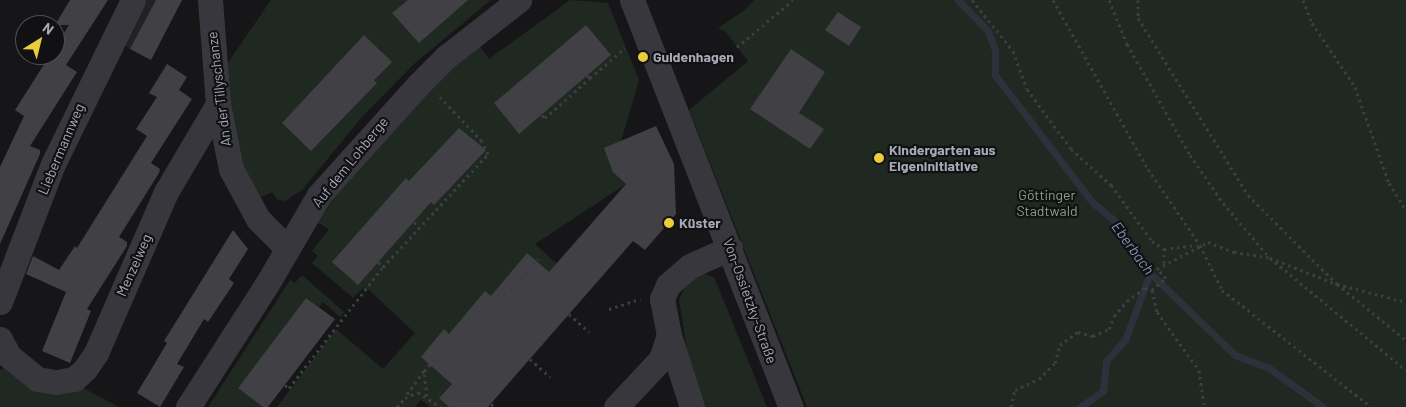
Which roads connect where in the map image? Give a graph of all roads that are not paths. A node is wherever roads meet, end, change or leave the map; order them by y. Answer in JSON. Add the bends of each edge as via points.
{"nodes":[{"id":1,"x":133,"y":0,"type":"edge"},
{"id":2,"x":210,"y":0,"type":"edge"},
{"id":3,"x":519,"y":0,"type":"edge"},
{"id":4,"x":632,"y":0,"type":"edge"},
{"id":5,"x":218,"y":104,"type":"junction"},
{"id":6,"x":730,"y":248,"type":"junction"},
{"id":7,"x":288,"y":249,"type":"junction"},
{"id":8,"x":0,"y":302,"type":"edge"},
{"id":9,"x":669,"y":336,"type":"junction"},
{"id":10,"x":0,"y":340,"type":"edge"},
{"id":11,"x":188,"y":407,"type":"edge"},
{"id":12,"x":616,"y":407,"type":"edge"},
{"id":13,"x":692,"y":407,"type":"edge"},
{"id":14,"x":791,"y":407,"type":"edge"}],
"edges":[{"from":1,"to":8,"type":"street","name":"Liebermannweg","via":[[53,164]]},
{"from":2,"to":5,"type":"street","name":"An der Tillyschanze"},
{"from":3,"to":7,"type":"street","name":"Auf dem Lohberge","via":[[446,57],[378,125],[319,195]]},
{"from":4,"to":6,"type":"street","name":"Von-Ossietzky-Straße"},
{"from":5,"to":7,"type":"street","name":"An der Tillyschanze","via":[[231,168],[244,198],[258,219]]},
{"from":5,"to":10,"type":"street","name":"Menzelweg","via":[[166,192],[96,352],[85,369],[74,379],[56,382],[37,379],[24,371]]},
{"from":6,"to":9,"type":"street","via":[[682,272],[663,295]]},
{"from":6,"to":14,"type":"street","name":"Von-Ossietzky-Straße"},
{"from":7,"to":11,"type":"street","name":"Auf dem Lohberge"},
{"from":9,"to":12,"type":"street","via":[[657,366]]},
{"from":9,"to":13,"type":"street"}]}
